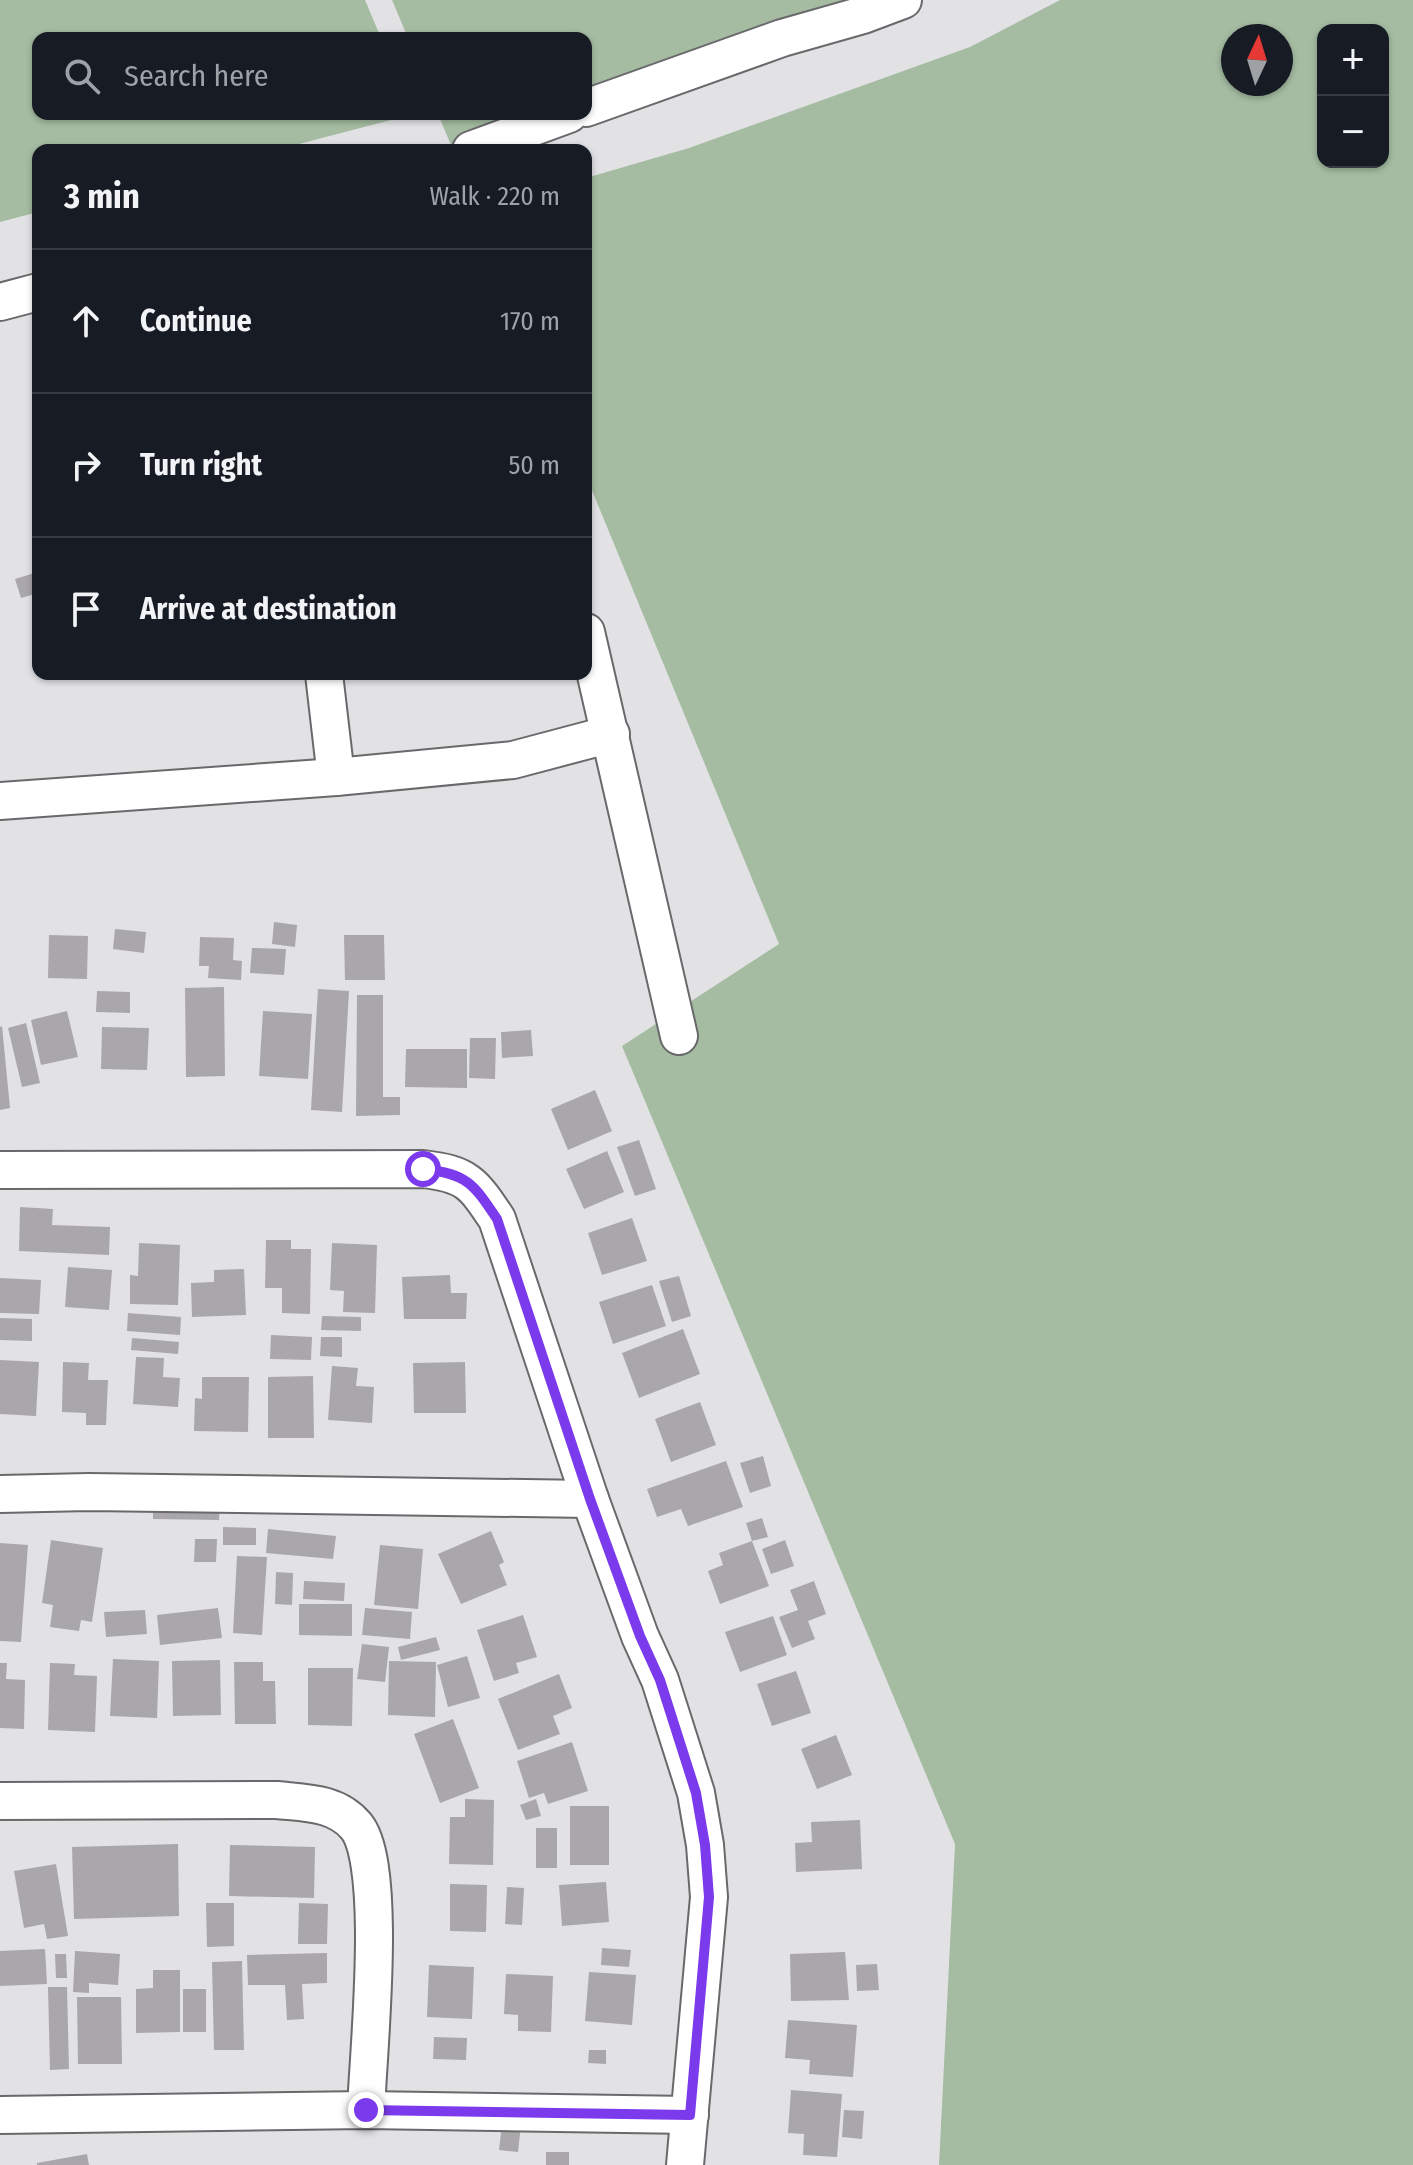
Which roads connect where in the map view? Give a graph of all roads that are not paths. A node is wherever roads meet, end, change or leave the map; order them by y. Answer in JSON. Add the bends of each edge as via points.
{"nodes":[{"id":1,"x":903,"y":0,"type":"edge"},
{"id":2,"x":592,"y":106,"type":"edge"},
{"id":3,"x":553,"y":120,"type":"edge"},
{"id":4,"x":489,"y":144,"type":"edge"},
{"id":5,"x":32,"y":294,"type":"edge"},
{"id":6,"x":0,"y":302,"type":"edge"},
{"id":7,"x":592,"y":656,"type":"edge"},
{"id":8,"x":325,"y":680,"type":"edge"},
{"id":9,"x":611,"y":734,"type":"junction"},
{"id":10,"x":336,"y":777,"type":"junction"},
{"id":11,"x":0,"y":801,"type":"edge"},
{"id":12,"x":679,"y":1036,"type":"dead end"},
{"id":13,"x":0,"y":1170,"type":"edge"},
{"id":14,"x":0,"y":1494,"type":"edge"},
{"id":15,"x":590,"y":1499,"type":"junction"},
{"id":16,"x":0,"y":1801,"type":"edge"},
{"id":17,"x":366,"y":2110,"type":"junction"},
{"id":18,"x":0,"y":2115,"type":"edge"},
{"id":19,"x":690,"y":2115,"type":"junction"},
{"id":20,"x":685,"y":2165,"type":"edge"}],
"edges":[{"from":1,"to":2,"type":"street"},
{"from":3,"to":4,"type":"street"},
{"from":5,"to":6,"type":"street"},
{"from":7,"to":9,"type":"street"},
{"from":8,"to":10,"type":"street"},
{"from":9,"to":10,"type":"street","via":[[513,760]]},
{"from":9,"to":12,"type":"street"},
{"from":10,"to":11,"type":"street"},
{"from":13,"to":15,"type":"street","via":[[377,1168],[454,1173],[477,1190],[497,1219]]},
{"from":14,"to":15,"type":"street"},
{"from":15,"to":19,"type":"street","via":[[673,1719],[696,1793],[705,1845],[709,1897]]},
{"from":16,"to":17,"type":"street","via":[[277,1800],[338,1811],[357,1827],[367,1849],[374,1915]]},
{"from":17,"to":18,"type":"street"},
{"from":17,"to":19,"type":"street"},
{"from":19,"to":20,"type":"street"}]}
